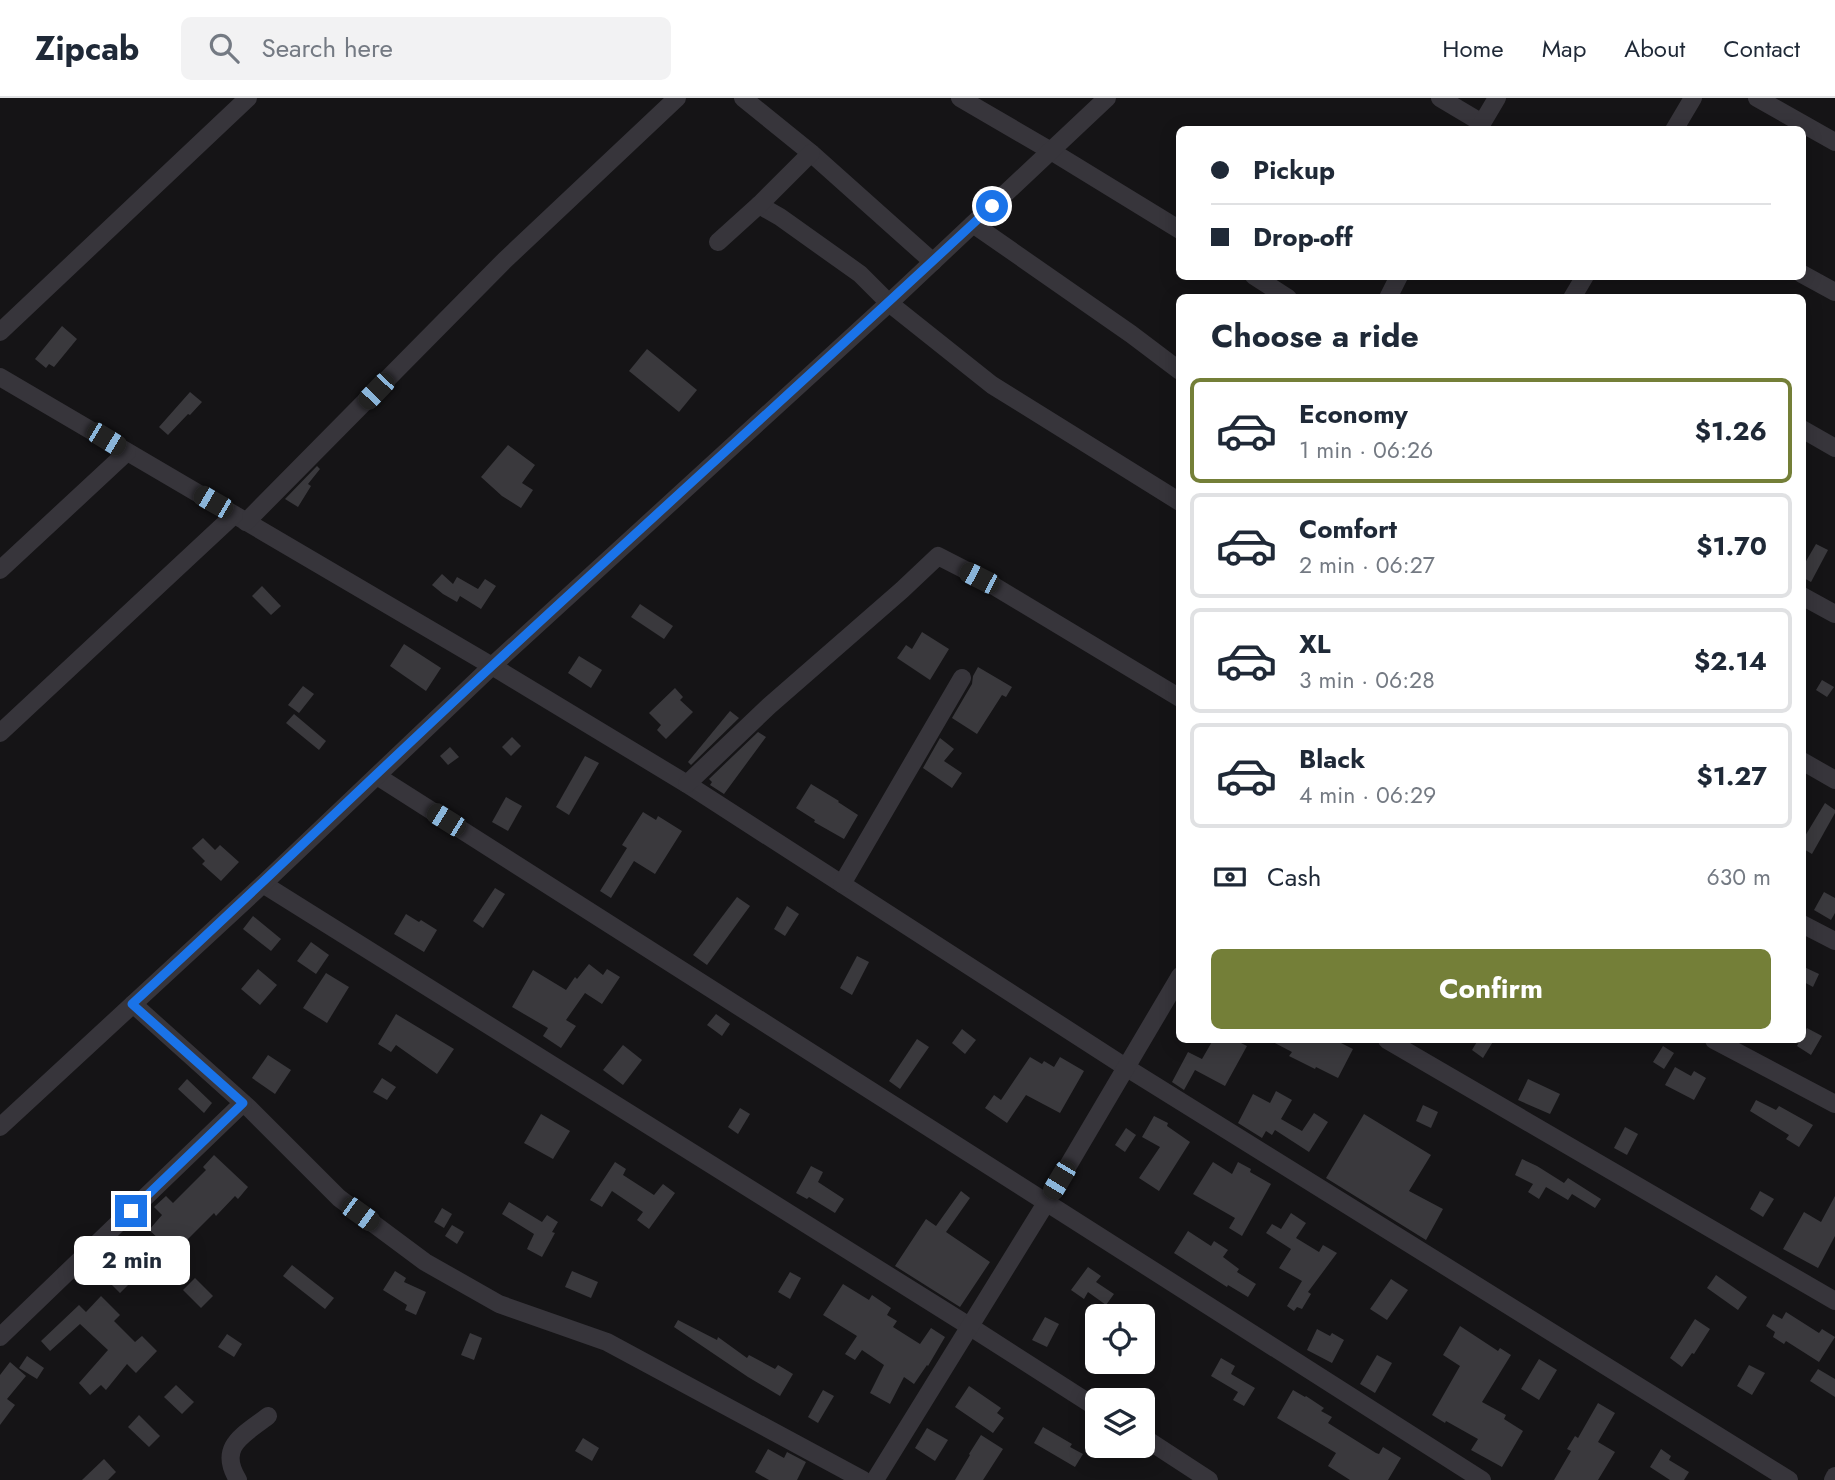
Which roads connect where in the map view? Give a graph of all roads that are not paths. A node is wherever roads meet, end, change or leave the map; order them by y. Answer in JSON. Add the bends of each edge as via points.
{"nodes":[{"id":1,"x":248,"y":98,"type":"edge"},
{"id":2,"x":677,"y":98,"type":"edge"},
{"id":3,"x":743,"y":98,"type":"edge"},
{"id":4,"x":960,"y":98,"type":"edge"},
{"id":5,"x":1107,"y":98,"type":"edge"},
{"id":6,"x":1440,"y":98,"type":"edge"},
{"id":7,"x":1497,"y":98,"type":"edge"},
{"id":8,"x":1693,"y":98,"type":"edge"},
{"id":9,"x":1758,"y":98,"type":"edge"},
{"id":10,"x":1480,"y":126,"type":"edge"},
{"id":11,"x":1676,"y":126,"type":"edge"},
{"id":12,"x":1835,"y":142,"type":"edge"},
{"id":13,"x":1051,"y":151,"type":"junction"},
{"id":14,"x":811,"y":153,"type":"junction"},
{"id":15,"x":759,"y":205,"type":"junction"},
{"id":16,"x":972,"y":224,"type":"junction"},
{"id":17,"x":1176,"y":228,"type":"edge"},
{"id":18,"x":718,"y":242,"type":"dead end"},
{"id":19,"x":933,"y":262,"type":"junction"},
{"id":20,"x":1806,"y":276,"type":"edge"},
{"id":21,"x":1260,"y":280,"type":"edge"},
{"id":22,"x":1835,"y":292,"type":"edge"},
{"id":23,"x":1282,"y":294,"type":"edge"},
{"id":24,"x":888,"y":303,"type":"junction"},
{"id":25,"x":0,"y":332,"type":"edge"},
{"id":26,"x":1176,"y":369,"type":"edge"},
{"id":27,"x":0,"y":377,"type":"edge"},
{"id":28,"x":1806,"y":431,"type":"edge"},
{"id":29,"x":1835,"y":448,"type":"edge"},
{"id":30,"x":127,"y":452,"type":"junction"},
{"id":31,"x":1176,"y":500,"type":"edge"},
{"id":32,"x":240,"y":518,"type":"junction"},
{"id":33,"x":0,"y":570,"type":"edge"},
{"id":34,"x":1806,"y":598,"type":"edge"},
{"id":35,"x":1835,"y":614,"type":"edge"},
{"id":36,"x":492,"y":666,"type":"junction"},
{"id":37,"x":962,"y":678,"type":"dead end"},
{"id":38,"x":1176,"y":696,"type":"edge"},
{"id":39,"x":0,"y":733,"type":"edge"},
{"id":40,"x":1806,"y":763,"type":"edge"},
{"id":41,"x":377,"y":776,"type":"junction"},
{"id":42,"x":1835,"y":780,"type":"edge"},
{"id":43,"x":687,"y":784,"type":"junction"},
{"id":44,"x":263,"y":884,"type":"junction"},
{"id":45,"x":842,"y":884,"type":"junction"},
{"id":46,"x":1806,"y":925,"type":"edge"},
{"id":47,"x":1835,"y":941,"type":"edge"},
{"id":48,"x":1176,"y":983,"type":"edge"},
{"id":49,"x":132,"y":1004,"type":"junction"},
{"id":50,"x":1392,"y":1043,"type":"edge"},
{"id":51,"x":1720,"y":1043,"type":"edge"},
{"id":52,"x":1126,"y":1068,"type":"junction"},
{"id":53,"x":243,"y":1103,"type":"junction"},
{"id":54,"x":1835,"y":1104,"type":"edge"},
{"id":55,"x":0,"y":1127,"type":"edge"},
{"id":56,"x":1046,"y":1203,"type":"junction"},
{"id":57,"x":1835,"y":1301,"type":"edge"},
{"id":58,"x":970,"y":1326,"type":"junction"},
{"id":59,"x":0,"y":1338,"type":"edge"},
{"id":60,"x":1085,"y":1400,"type":"edge"},
{"id":61,"x":268,"y":1416,"type":"dead end"},
{"id":62,"x":1155,"y":1445,"type":"edge"},
{"id":63,"x":238,"y":1480,"type":"edge"},
{"id":64,"x":863,"y":1480,"type":"edge"},
{"id":65,"x":875,"y":1480,"type":"edge"},
{"id":66,"x":1209,"y":1480,"type":"edge"},
{"id":67,"x":1482,"y":1480,"type":"edge"},
{"id":68,"x":1789,"y":1480,"type":"edge"}],
"edges":[{"from":1,"to":25,"type":"street"},
{"from":2,"to":32,"type":"street"},
{"from":3,"to":14,"type":"street"},
{"from":4,"to":13,"type":"street"},
{"from":5,"to":13,"type":"street"},
{"from":6,"to":10,"type":"street"},
{"from":7,"to":10,"type":"street"},
{"from":8,"to":11,"type":"street"},
{"from":9,"to":12,"type":"street"},
{"from":13,"to":16,"type":"street"},
{"from":13,"to":17,"type":"street"},
{"from":14,"to":15,"type":"street"},
{"from":14,"to":19,"type":"street"},
{"from":15,"to":18,"type":"street"},
{"from":15,"to":24,"type":"street","via":[[860,274]]},
{"from":16,"to":19,"type":"street"},
{"from":16,"to":26,"type":"street"},
{"from":19,"to":24,"type":"street"},
{"from":20,"to":22,"type":"street"},
{"from":21,"to":23,"type":"street"},
{"from":24,"to":31,"type":"street","via":[[992,385]]},
{"from":24,"to":36,"type":"street"},
{"from":27,"to":30,"type":"street"},
{"from":28,"to":29,"type":"street"},
{"from":30,"to":32,"type":"street"},
{"from":30,"to":33,"type":"street"},
{"from":32,"to":36,"type":"street"},
{"from":32,"to":39,"type":"street"},
{"from":34,"to":35,"type":"street"},
{"from":36,"to":41,"type":"street"},
{"from":36,"to":43,"type":"street"},
{"from":37,"to":45,"type":"street"},
{"from":38,"to":43,"type":"street","via":[[938,556]]},
{"from":40,"to":42,"type":"street"},
{"from":41,"to":44,"type":"street"},
{"from":41,"to":56,"type":"street"},
{"from":43,"to":45,"type":"street"},
{"from":44,"to":49,"type":"street"},
{"from":44,"to":58,"type":"street"},
{"from":45,"to":52,"type":"street"},
{"from":46,"to":47,"type":"street"},
{"from":48,"to":52,"type":"street"},
{"from":49,"to":53,"type":"street"},
{"from":49,"to":55,"type":"street"},
{"from":50,"to":57,"type":"street"},
{"from":51,"to":54,"type":"street"},
{"from":52,"to":56,"type":"street"},
{"from":52,"to":68,"type":"street"},
{"from":53,"to":59,"type":"street"},
{"from":53,"to":64,"type":"street","via":[[339,1198],[425,1262],[499,1304],[607,1342]]},
{"from":56,"to":58,"type":"street"},
{"from":56,"to":67,"type":"street"},
{"from":58,"to":60,"type":"street"},
{"from":58,"to":65,"type":"street"},
{"from":61,"to":63,"type":"street","via":[[235,1443],[229,1457]]},
{"from":62,"to":66,"type":"street"}]}
